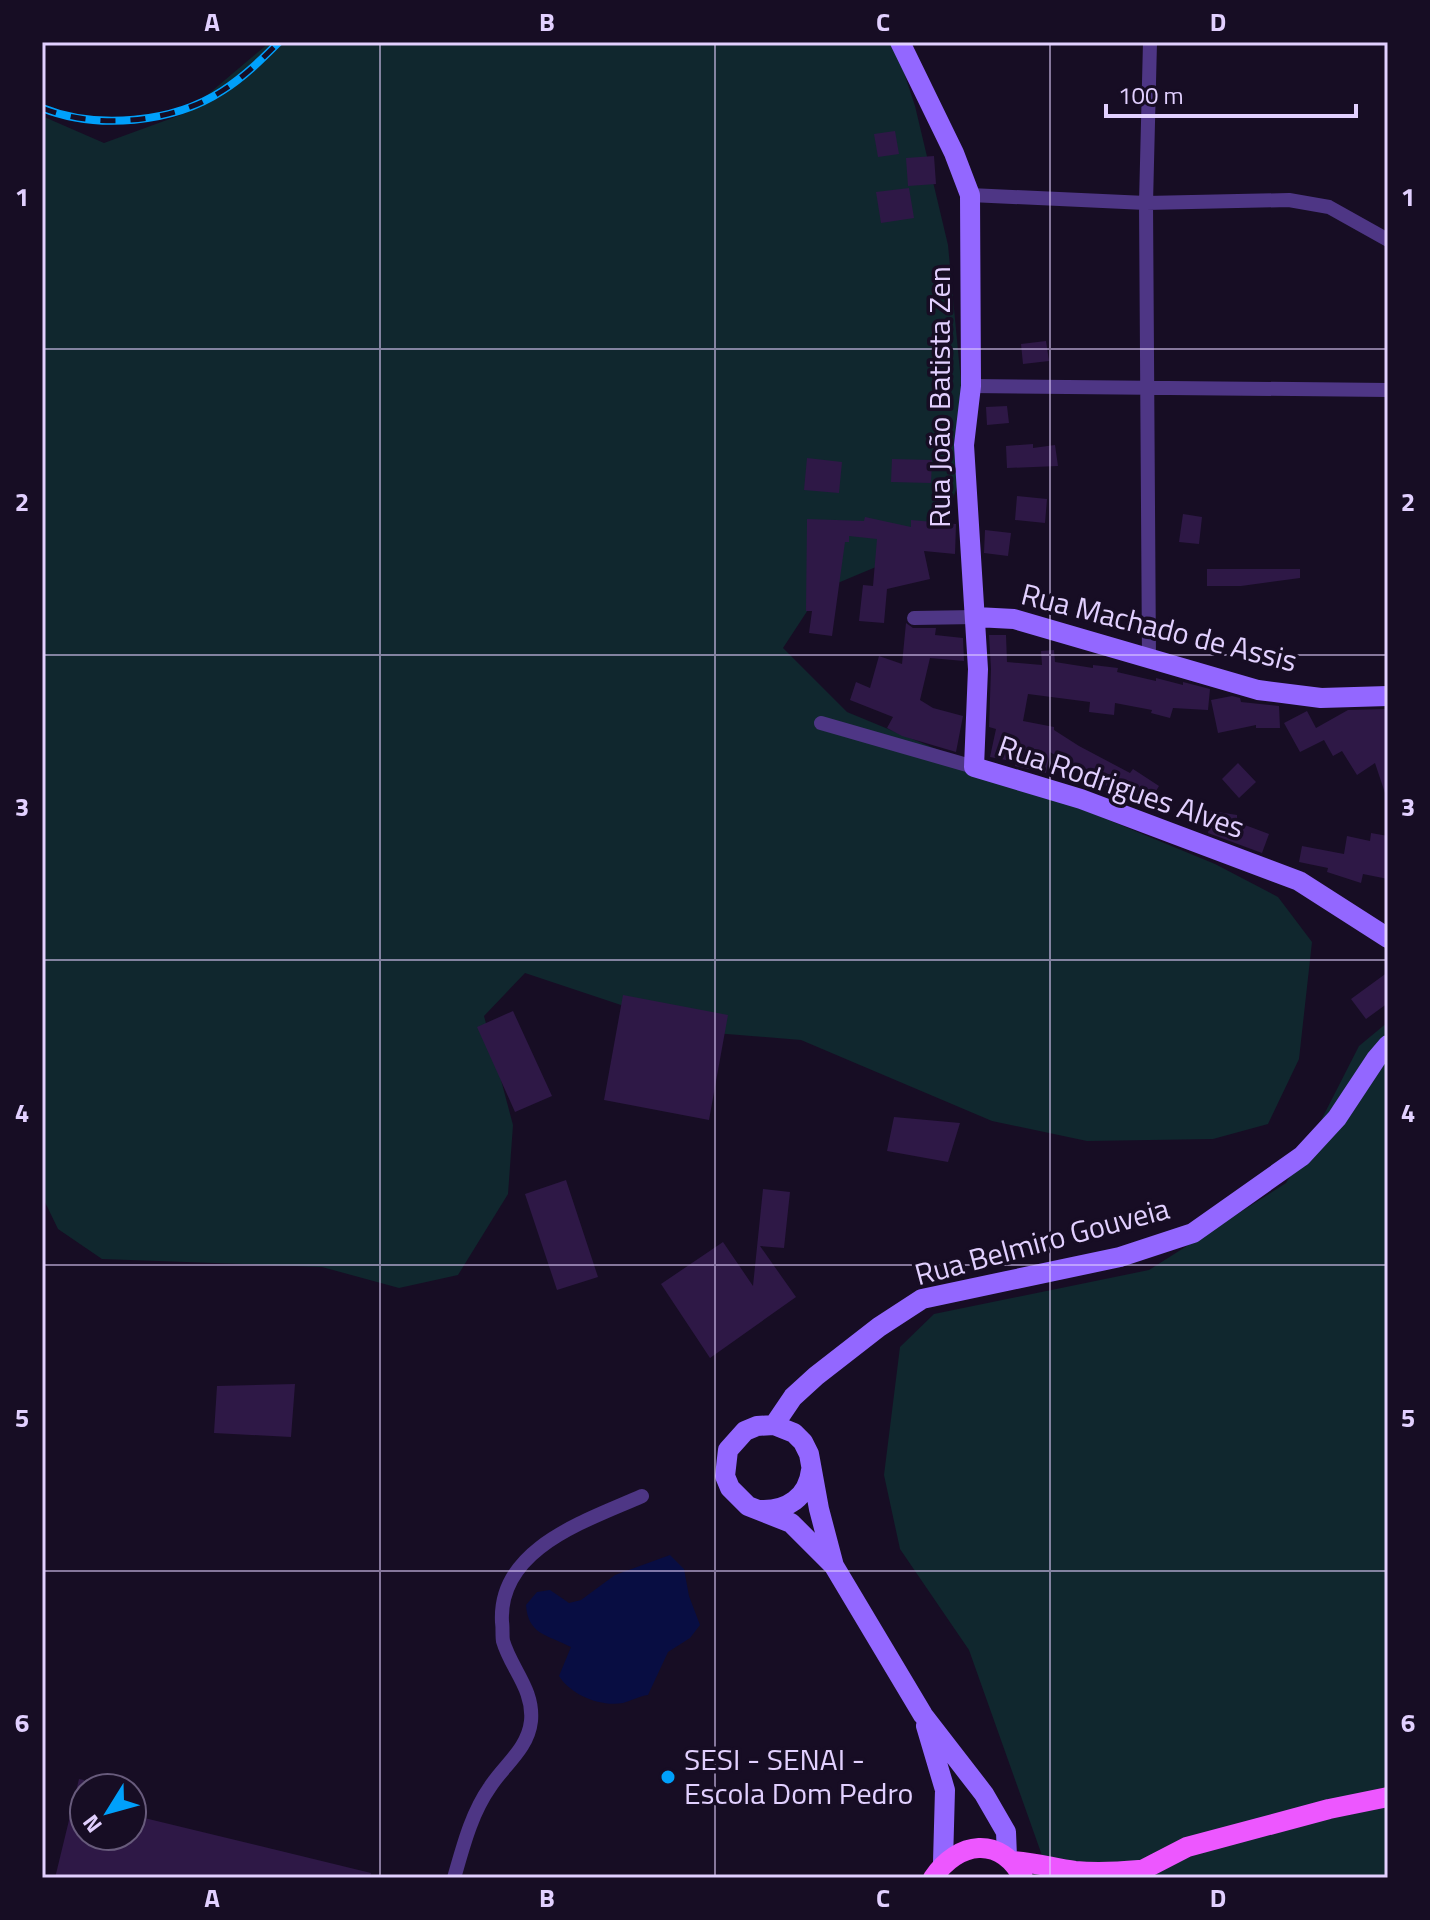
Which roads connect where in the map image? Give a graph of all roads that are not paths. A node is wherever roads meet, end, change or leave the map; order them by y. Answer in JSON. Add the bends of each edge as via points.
{"nodes":[{"id":1,"x":900,"y":42,"type":"edge"},
{"id":2,"x":1150,"y":42,"type":"edge"},
{"id":3,"x":970,"y":195,"type":"junction"},
{"id":4,"x":1146,"y":203,"type":"junction"},
{"id":5,"x":1388,"y":240,"type":"edge"},
{"id":6,"x":971,"y":386,"type":"junction"},
{"id":7,"x":1147,"y":389,"type":"junction"},
{"id":8,"x":1388,"y":390,"type":"edge"},
{"id":9,"x":976,"y":617,"type":"junction"},
{"id":10,"x":914,"y":618,"type":"dead end"},
{"id":11,"x":1149,"y":659,"type":"junction"},
{"id":12,"x":1388,"y":696,"type":"edge"},
{"id":13,"x":821,"y":723,"type":"dead end"},
{"id":14,"x":974,"y":767,"type":"junction"},
{"id":15,"x":1388,"y":938,"type":"edge"},
{"id":16,"x":1388,"y":1045,"type":"edge"},
{"id":17,"x":774,"y":1425,"type":"junction"},
{"id":18,"x":811,"y":1466,"type":"junction"},
{"id":19,"x":642,"y":1496,"type":"dead end"},
{"id":20,"x":760,"y":1510,"type":"junction"},
{"id":21,"x":834,"y":1566,"type":"junction"},
{"id":22,"x":923,"y":1715,"type":"junction"},
{"id":23,"x":1388,"y":1797,"type":"edge"},
{"id":24,"x":1009,"y":1859,"type":"junction"},
{"id":25,"x":938,"y":1870,"type":"edge"},
{"id":26,"x":1135,"y":1874,"type":"edge"},
{"id":27,"x":454,"y":1878,"type":"edge"},
{"id":28,"x":1023,"y":1878,"type":"edge"}],
"edges":[{"from":1,"to":3,"type":"street","name":"Rua João Batista Zen"},
{"from":2,"to":4,"type":"street"},
{"from":3,"to":4,"type":"street"},
{"from":3,"to":6,"type":"street","name":"Rua João Batista Zen"},
{"from":4,"to":5,"type":"street","via":[[1289,200],[1329,207]]},
{"from":4,"to":7,"type":"street"},
{"from":6,"to":7,"type":"street"},
{"from":6,"to":9,"type":"street","name":"Rua João Batista Zen","via":[[964,445]]},
{"from":7,"to":8,"type":"street"},
{"from":7,"to":11,"type":"street"},
{"from":9,"to":10,"type":"street","name":"Rua Machado de Assis"},
{"from":9,"to":11,"type":"street","name":"Rua Machado de Assis","via":[[1014,619]]},
{"from":9,"to":14,"type":"street","name":"Rua João Batista Zen"},
{"from":11,"to":12,"type":"street","name":"Rua Machado de Assis","via":[[1258,690],[1321,698]]},
{"from":13,"to":14,"type":"street","name":"Rua Rodrigues Alves"},
{"from":14,"to":15,"type":"street","name":"Rua Rodrigues Alves","via":[[1081,799],[1299,881]]},
{"from":16,"to":17,"type":"street","name":"Rua Belmiro Gouveia","via":[[1337,1118],[1302,1156],[1193,1233],[1120,1257],[922,1299],[816,1376]]},
{"from":17,"to":18,"type":"street","via":[[803,1442]]},
{"from":17,"to":20,"type":"street","via":[[745,1431],[728,1450],[725,1463],[725,1476],[737,1498]]},
{"from":18,"to":20,"type":"street","via":[[810,1479],[796,1501],[785,1508]]},
{"from":18,"to":21,"type":"street"},
{"from":19,"to":27,"type":"street","via":[[537,1549],[510,1579],[501,1606],[503,1641],[526,1685],[532,1719],[526,1742],[489,1787]]},
{"from":20,"to":21,"type":"street","via":[[791,1523]]},
{"from":21,"to":22,"type":"street"},
{"from":22,"to":24,"type":"street","via":[[999,1819]]},
{"from":22,"to":25,"type":"street","via":[[945,1790]]},
{"from":23,"to":26,"type":"main road","via":[[1187,1847]]},
{"from":24,"to":25,"type":"main road","via":[[974,1848],[957,1853]]},
{"from":24,"to":26,"type":"main road","via":[[1073,1871]]},
{"from":24,"to":28,"type":"main road"}]}
